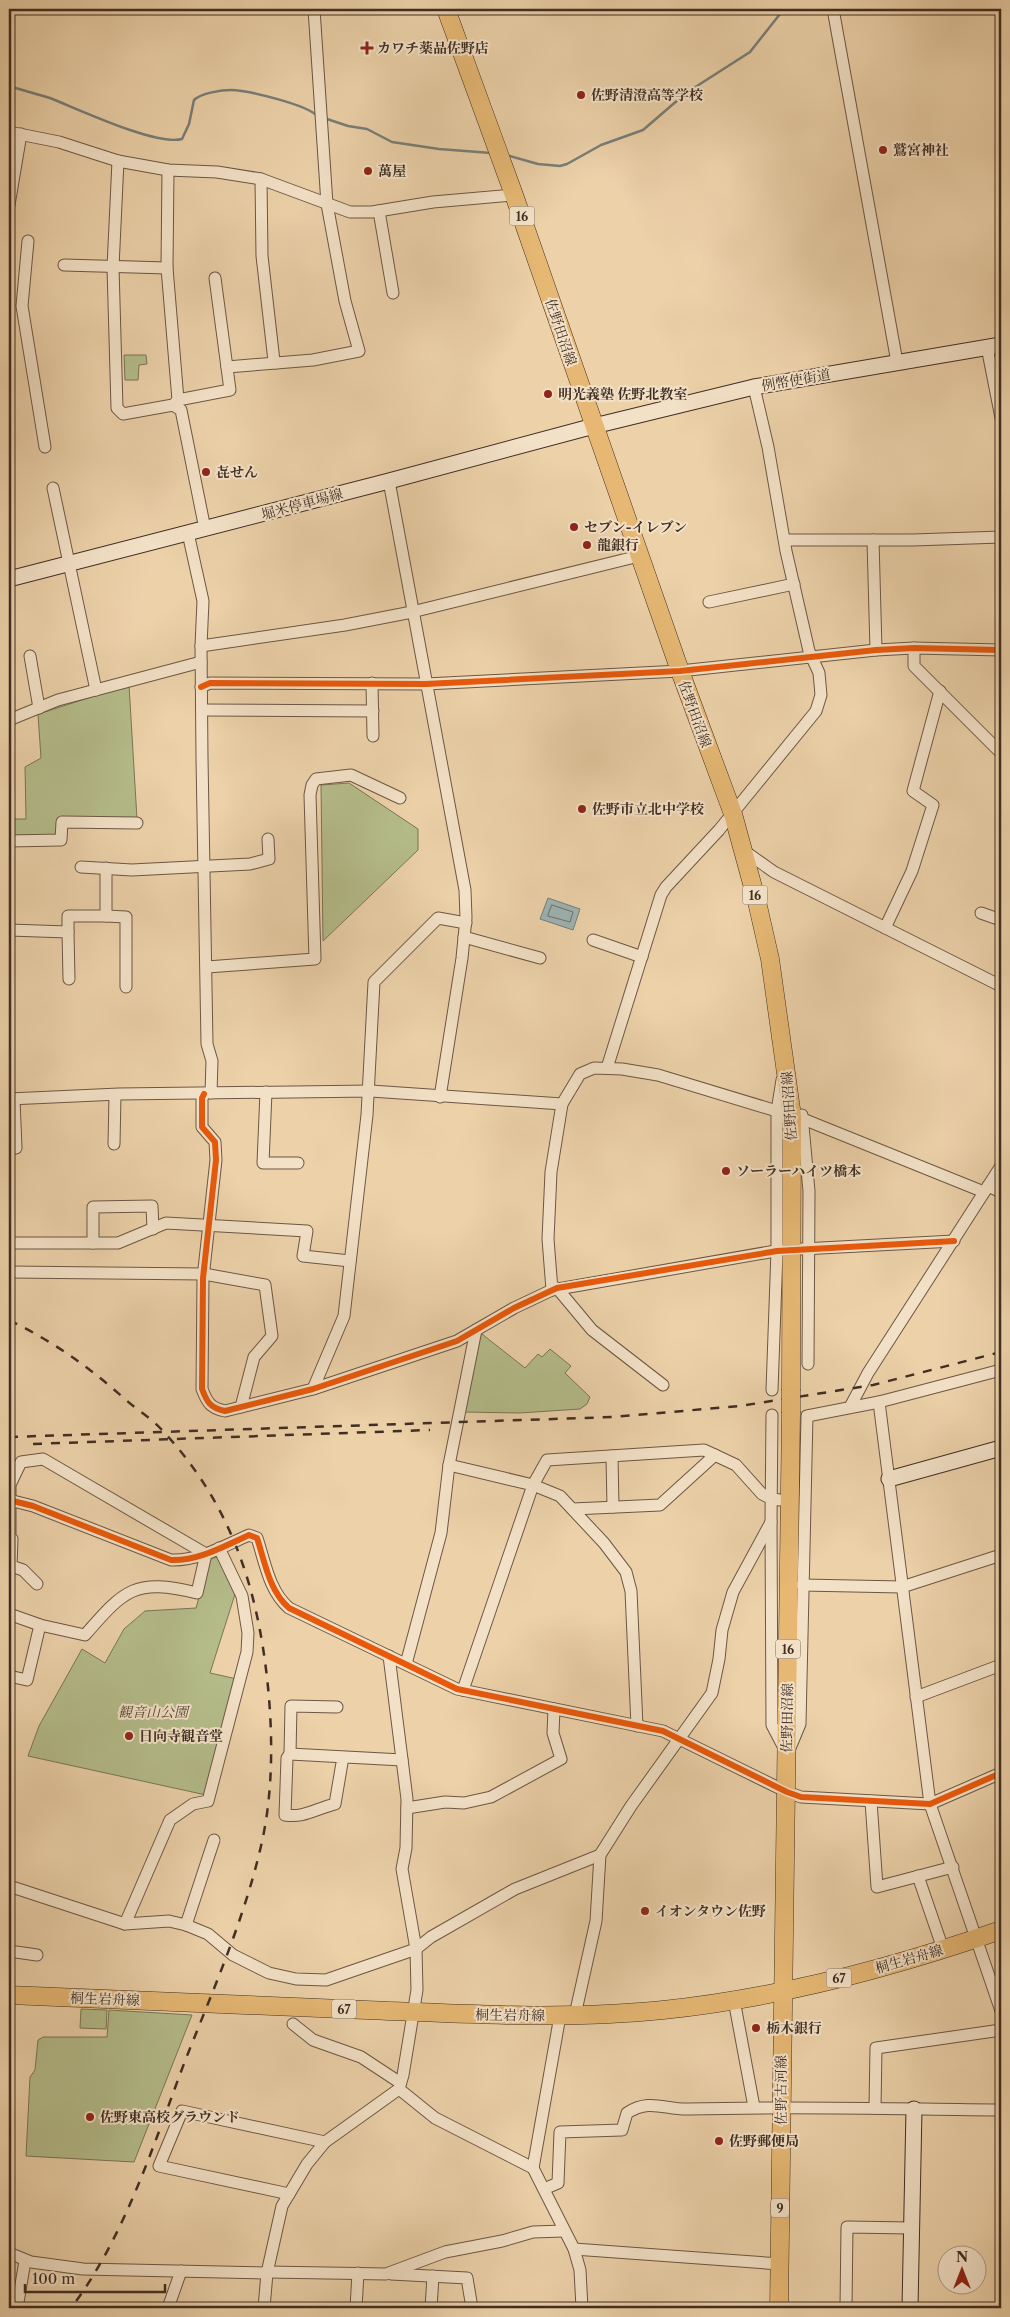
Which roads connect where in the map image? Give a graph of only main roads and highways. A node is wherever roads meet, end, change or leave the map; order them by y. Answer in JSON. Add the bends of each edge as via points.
{"nodes":[{"id":1,"x":446,"y":9,"type":"edge"},
{"id":2,"x":994,"y":346,"type":"edge"},
{"id":3,"x":594,"y":426,"type":"junction"},
{"id":4,"x":9,"y":579,"type":"edge"},
{"id":5,"x":1001,"y":1448,"type":"edge"},
{"id":6,"x":889,"y":1479,"type":"road end"},
{"id":7,"x":1001,"y":1930,"type":"edge"},
{"id":8,"x":782,"y":1992,"type":"junction"},
{"id":9,"x":9,"y":1995,"type":"edge"},
{"id":10,"x":914,"y":2109,"type":"road end"},
{"id":11,"x":779,"y":2308,"type":"edge"},
{"id":12,"x":910,"y":2308,"type":"edge"}],
"edges":[{"from":1,"to":3,"type":"main road","name":"佐野田沼線","number":"16"},
{"from":2,"to":3,"type":"main road","name":"例幣使街道","via":[[754,387]]},
{"from":3,"to":4,"type":"main road","name":"堀米停車場線"},
{"from":3,"to":8,"type":"main road","name":"佐野田沼線","number":"16","bridge":true,"via":[[733,814],[770,959],[785,1063],[791,1115],[791,1389]]},
{"from":5,"to":6,"type":"main road"},
{"from":7,"to":8,"type":"main road","name":"桐生岩舟線","number":"67","via":[[860,1973]]},
{"from":8,"to":9,"type":"main road","name":"桐生岩舟線","number":"67","via":[[663,2010],[567,2015]]},
{"from":8,"to":11,"type":"main road","name":"佐野古河線","number":"9"},
{"from":10,"to":12,"type":"main road"}]}
